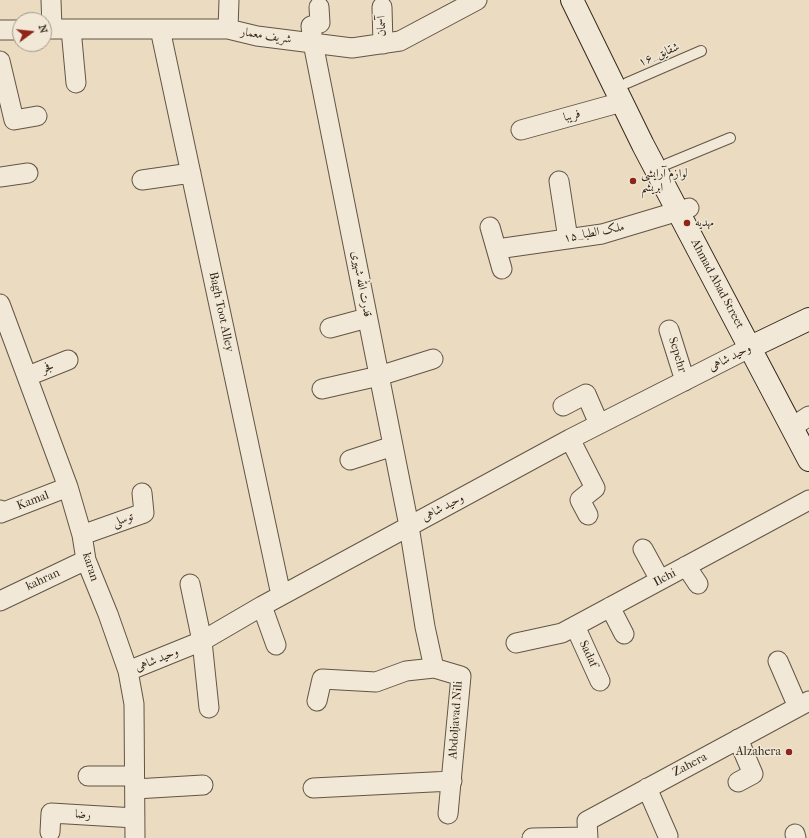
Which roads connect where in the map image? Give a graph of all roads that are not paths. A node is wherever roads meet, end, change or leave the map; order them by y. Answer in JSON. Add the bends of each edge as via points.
{"nodes":[{"id":1,"x":51,"y":0,"type":"edge"},
{"id":2,"x":229,"y":0,"type":"edge"},
{"id":3,"x":572,"y":0,"type":"edge"},
{"id":4,"x":585,"y":0,"type":"edge"},
{"id":5,"x":472,"y":1,"type":"edge"},
{"id":6,"x":382,"y":7,"type":"dead end"},
{"id":7,"x":319,"y":8,"type":"dead end"},
{"id":8,"x":50,"y":12,"type":"edge"},
{"id":9,"x":71,"y":28,"type":"junction"},
{"id":10,"x":52,"y":29,"type":"edge"},
{"id":11,"x":160,"y":29,"type":"junction"},
{"id":12,"x":228,"y":29,"type":"junction"},
{"id":13,"x":0,"y":30,"type":"edge"},
{"id":14,"x":12,"y":30,"type":"edge"},
{"id":15,"x":313,"y":43,"type":"junction"},
{"id":16,"x":383,"y":44,"type":"junction"},
{"id":17,"x":701,"y":51,"type":"dead end"},
{"id":18,"x":0,"y":61,"type":"edge"},
{"id":19,"x":76,"y":83,"type":"dead end"},
{"id":20,"x":624,"y":93,"type":"junction"},
{"id":21,"x":37,"y":116,"type":"dead end"},
{"id":22,"x":521,"y":130,"type":"dead end"},
{"id":23,"x":730,"y":138,"type":"dead end"},
{"id":24,"x":667,"y":164,"type":"junction"},
{"id":25,"x":28,"y":173,"type":"dead end"},
{"id":26,"x":191,"y":173,"type":"junction"},
{"id":27,"x":0,"y":177,"type":"edge"},
{"id":28,"x":142,"y":180,"type":"dead end"},
{"id":29,"x":559,"y":181,"type":"dead end"},
{"id":30,"x":684,"y":210,"type":"junction"},
{"id":31,"x":490,"y":227,"type":"dead end"},
{"id":32,"x":568,"y":239,"type":"junction"},
{"id":33,"x":497,"y":249,"type":"junction"},
{"id":34,"x":502,"y":269,"type":"dead end"},
{"id":35,"x":1,"y":311,"type":"edge"},
{"id":36,"x":367,"y":318,"type":"junction"},
{"id":37,"x":809,"y":319,"type":"edge"},
{"id":38,"x":330,"y":328,"type":"dead end"},
{"id":39,"x":669,"y":330,"type":"dead end"},
{"id":40,"x":754,"y":346,"type":"junction"},
{"id":41,"x":433,"y":359,"type":"dead end"},
{"id":42,"x":68,"y":360,"type":"dead end"},
{"id":43,"x":28,"y":376,"type":"junction"},
{"id":44,"x":379,"y":376,"type":"junction"},
{"id":45,"x":685,"y":381,"type":"junction"},
{"id":46,"x":322,"y":389,"type":"dead end"},
{"id":47,"x":563,"y":406,"type":"dead end"},
{"id":48,"x":599,"y":424,"type":"junction"},
{"id":49,"x":806,"y":426,"type":"edge"},
{"id":50,"x":570,"y":439,"type":"junction"},
{"id":51,"x":393,"y":446,"type":"junction"},
{"id":52,"x":350,"y":460,"type":"dead end"},
{"id":53,"x":809,"y":460,"type":"edge"},
{"id":54,"x":68,"y":487,"type":"junction"},
{"id":55,"x":142,"y":493,"type":"dead end"},
{"id":56,"x":809,"y":500,"type":"edge"},
{"id":57,"x":0,"y":510,"type":"edge"},
{"id":58,"x":588,"y":515,"type":"dead end"},
{"id":59,"x":409,"y":526,"type":"junction"},
{"id":60,"x":82,"y":534,"type":"junction"},
{"id":61,"x":643,"y":549,"type":"dead end"},
{"id":62,"x":86,"y":560,"type":"junction"},
{"id":63,"x":686,"y":566,"type":"junction"},
{"id":64,"x":660,"y":580,"type":"junction"},
{"id":65,"x":190,"y":584,"type":"dead end"},
{"id":66,"x":698,"y":584,"type":"dead end"},
{"id":67,"x":281,"y":595,"type":"junction"},
{"id":68,"x":0,"y":601,"type":"edge"},
{"id":69,"x":262,"y":606,"type":"junction"},
{"id":70,"x":610,"y":607,"type":"junction"},
{"id":71,"x":575,"y":626,"type":"junction"},
{"id":72,"x":624,"y":634,"type":"dead end"},
{"id":73,"x":202,"y":641,"type":"junction"},
{"id":74,"x":516,"y":643,"type":"dead end"},
{"id":75,"x":276,"y":645,"type":"dead end"},
{"id":76,"x":778,"y":661,"type":"dead end"},
{"id":77,"x":434,"y":668,"type":"junction"},
{"id":78,"x":128,"y":671,"type":"junction"},
{"id":79,"x":600,"y":681,"type":"dead end"},
{"id":80,"x":317,"y":701,"type":"dead end"},
{"id":81,"x":804,"y":704,"type":"edge"},
{"id":82,"x":209,"y":708,"type":"dead end"},
{"id":83,"x":738,"y":739,"type":"junction"},
{"id":84,"x":88,"y":776,"type":"dead end"},
{"id":85,"x":452,"y":781,"type":"junction"},
{"id":86,"x":738,"y":782,"type":"dead end"},
{"id":87,"x":134,"y":783,"type":"junction"},
{"id":88,"x":203,"y":785,"type":"dead end"},
{"id":89,"x":313,"y":788,"type":"dead end"},
{"id":90,"x":647,"y":788,"type":"junction"},
{"id":91,"x":448,"y":814,"type":"dead end"},
{"id":92,"x":135,"y":818,"type":"junction"},
{"id":93,"x":50,"y":832,"type":"dead end"},
{"id":94,"x":668,"y":836,"type":"dead end"},
{"id":95,"x":588,"y":837,"type":"edge"},
{"id":96,"x":136,"y":838,"type":"edge"},
{"id":97,"x":532,"y":838,"type":"edge"}],
"edges":[{"from":1,"to":8,"type":"street"},
{"from":2,"to":12,"type":"street"},
{"from":3,"to":20,"type":"main road","name":"Ahmad Abad Street"},
{"from":4,"to":20,"type":"main road","name":"Ahmad Abad Street"},
{"from":5,"to":16,"type":"street","name":"شریف معمار","via":[[400,41]]},
{"from":6,"to":16,"type":"street","name":"آسمان"},
{"from":7,"to":15,"type":"street","name":"قدرت الله شهیری","via":[[320,23],[311,26]]},
{"from":9,"to":10,"type":"street","name":"شریف معمار"},
{"from":9,"to":11,"type":"street","name":"شریف معمار"},
{"from":9,"to":19,"type":"street"},
{"from":11,"to":12,"type":"street","name":"شریف معمار"},
{"from":11,"to":26,"type":"street","name":"Bagh Toot Alley"},
{"from":12,"to":15,"type":"street","name":"شریف معمار","via":[[257,36]]},
{"from":13,"to":14,"type":"street"},
{"from":15,"to":16,"type":"street","name":"شریف معمار","via":[[352,48]]},
{"from":15,"to":36,"type":"street","name":"قدرت الله شهیری"},
{"from":17,"to":20,"type":"lane","name":"۱۶_شقایق"},
{"from":18,"to":21,"type":"street","via":[[14,120]]},
{"from":20,"to":22,"type":"street","name":"فریبا"},
{"from":20,"to":24,"type":"main road","name":"Ahmad Abad Street"},
{"from":20,"to":30,"type":"main road","name":"Ahmad Abad Street"},
{"from":23,"to":24,"type":"lane"},
{"from":24,"to":30,"type":"main road","name":"Ahmad Abad Street"},
{"from":25,"to":27,"type":"street"},
{"from":26,"to":28,"type":"street"},
{"from":26,"to":67,"type":"street","name":"Bagh Toot Alley"},
{"from":29,"to":32,"type":"street"},
{"from":30,"to":32,"type":"street","name":"۱۵_ملک الطبا","via":[[602,234]]},
{"from":30,"to":40,"type":"main road","name":"Ahmad Abad Street"},
{"from":31,"to":33,"type":"street"},
{"from":32,"to":33,"type":"street","name":"۱۵_ملک الطبا"},
{"from":33,"to":34,"type":"street"},
{"from":35,"to":43,"type":"street","name":"karan"},
{"from":36,"to":38,"type":"street"},
{"from":36,"to":44,"type":"street","name":"قدرت الله شهیری"},
{"from":37,"to":40,"type":"main road"},
{"from":39,"to":45,"type":"street","name":"Sepehr"},
{"from":40,"to":45,"type":"street","name":"وحید شاهی"},
{"from":40,"to":49,"type":"main road","name":"Ahmad Abad Street"},
{"from":40,"to":53,"type":"main road","name":"Ahmad Abad Street"},
{"from":41,"to":44,"type":"street"},
{"from":42,"to":43,"type":"street","name":"فجر"},
{"from":43,"to":54,"type":"street","name":"karan"},
{"from":44,"to":46,"type":"street"},
{"from":44,"to":51,"type":"street","name":"قدرت الله شهیری"},
{"from":45,"to":48,"type":"street","name":"وحید شاهی"},
{"from":47,"to":48,"type":"street","via":[[586,394]]},
{"from":48,"to":50,"type":"street","name":"وحید شاهی"},
{"from":50,"to":58,"type":"street","via":[[595,488],[580,500]]},
{"from":50,"to":59,"type":"street","name":"وحید شاهی"},
{"from":51,"to":52,"type":"street"},
{"from":51,"to":59,"type":"street","name":"قدرت الله شهیری"},
{"from":54,"to":57,"type":"street","name":"Kamal","via":[[1,513]]},
{"from":54,"to":60,"type":"street","name":"karan"},
{"from":55,"to":60,"type":"street","name":"توسلی","via":[[144,512]]},
{"from":56,"to":63,"type":"street","name":"Ilchi"},
{"from":59,"to":67,"type":"street","name":"وحید شاهی"},
{"from":59,"to":77,"type":"street"},
{"from":60,"to":62,"type":"street","name":"karan"},
{"from":61,"to":64,"type":"street"},
{"from":62,"to":68,"type":"street","name":"kahran"},
{"from":62,"to":78,"type":"street","name":"karan"},
{"from":63,"to":64,"type":"street","name":"Ilchi"},
{"from":63,"to":66,"type":"street"},
{"from":64,"to":70,"type":"street","name":"Ilchi"},
{"from":65,"to":73,"type":"street"},
{"from":67,"to":69,"type":"street","name":"وحید شاهی"},
{"from":69,"to":73,"type":"street","name":"وحید شاهی"},
{"from":69,"to":75,"type":"street"},
{"from":70,"to":71,"type":"street","name":"Ilchi"},
{"from":70,"to":72,"type":"street"},
{"from":71,"to":74,"type":"street","name":"Ilchi","via":[[562,633]]},
{"from":71,"to":79,"type":"street","name":"Sadaf"},
{"from":73,"to":78,"type":"street","name":"وحید شاهی"},
{"from":73,"to":82,"type":"street"},
{"from":76,"to":81,"type":"street"},
{"from":77,"to":80,"type":"street","via":[[406,671],[376,682],[322,679]]},
{"from":77,"to":85,"type":"street","name":"Abdoljavad Nili","via":[[461,676]]},
{"from":78,"to":87,"type":"street","name":"karan","via":[[134,704]]},
{"from":81,"to":83,"type":"street","name":"Zahera"},
{"from":83,"to":86,"type":"street","via":[[754,774]]},
{"from":83,"to":90,"type":"street","name":"Zahera"},
{"from":84,"to":87,"type":"street"},
{"from":85,"to":89,"type":"street"},
{"from":85,"to":91,"type":"street","name":"Abdoljavad Nili"},
{"from":87,"to":88,"type":"street"},
{"from":87,"to":92,"type":"street","name":"karan"},
{"from":90,"to":94,"type":"street"},
{"from":90,"to":95,"type":"street","name":"Zahera","via":[[587,821]]},
{"from":92,"to":93,"type":"street","name":"رضا","via":[[51,813]]},
{"from":92,"to":96,"type":"street","name":"karan"},
{"from":95,"to":97,"type":"street"}]}
